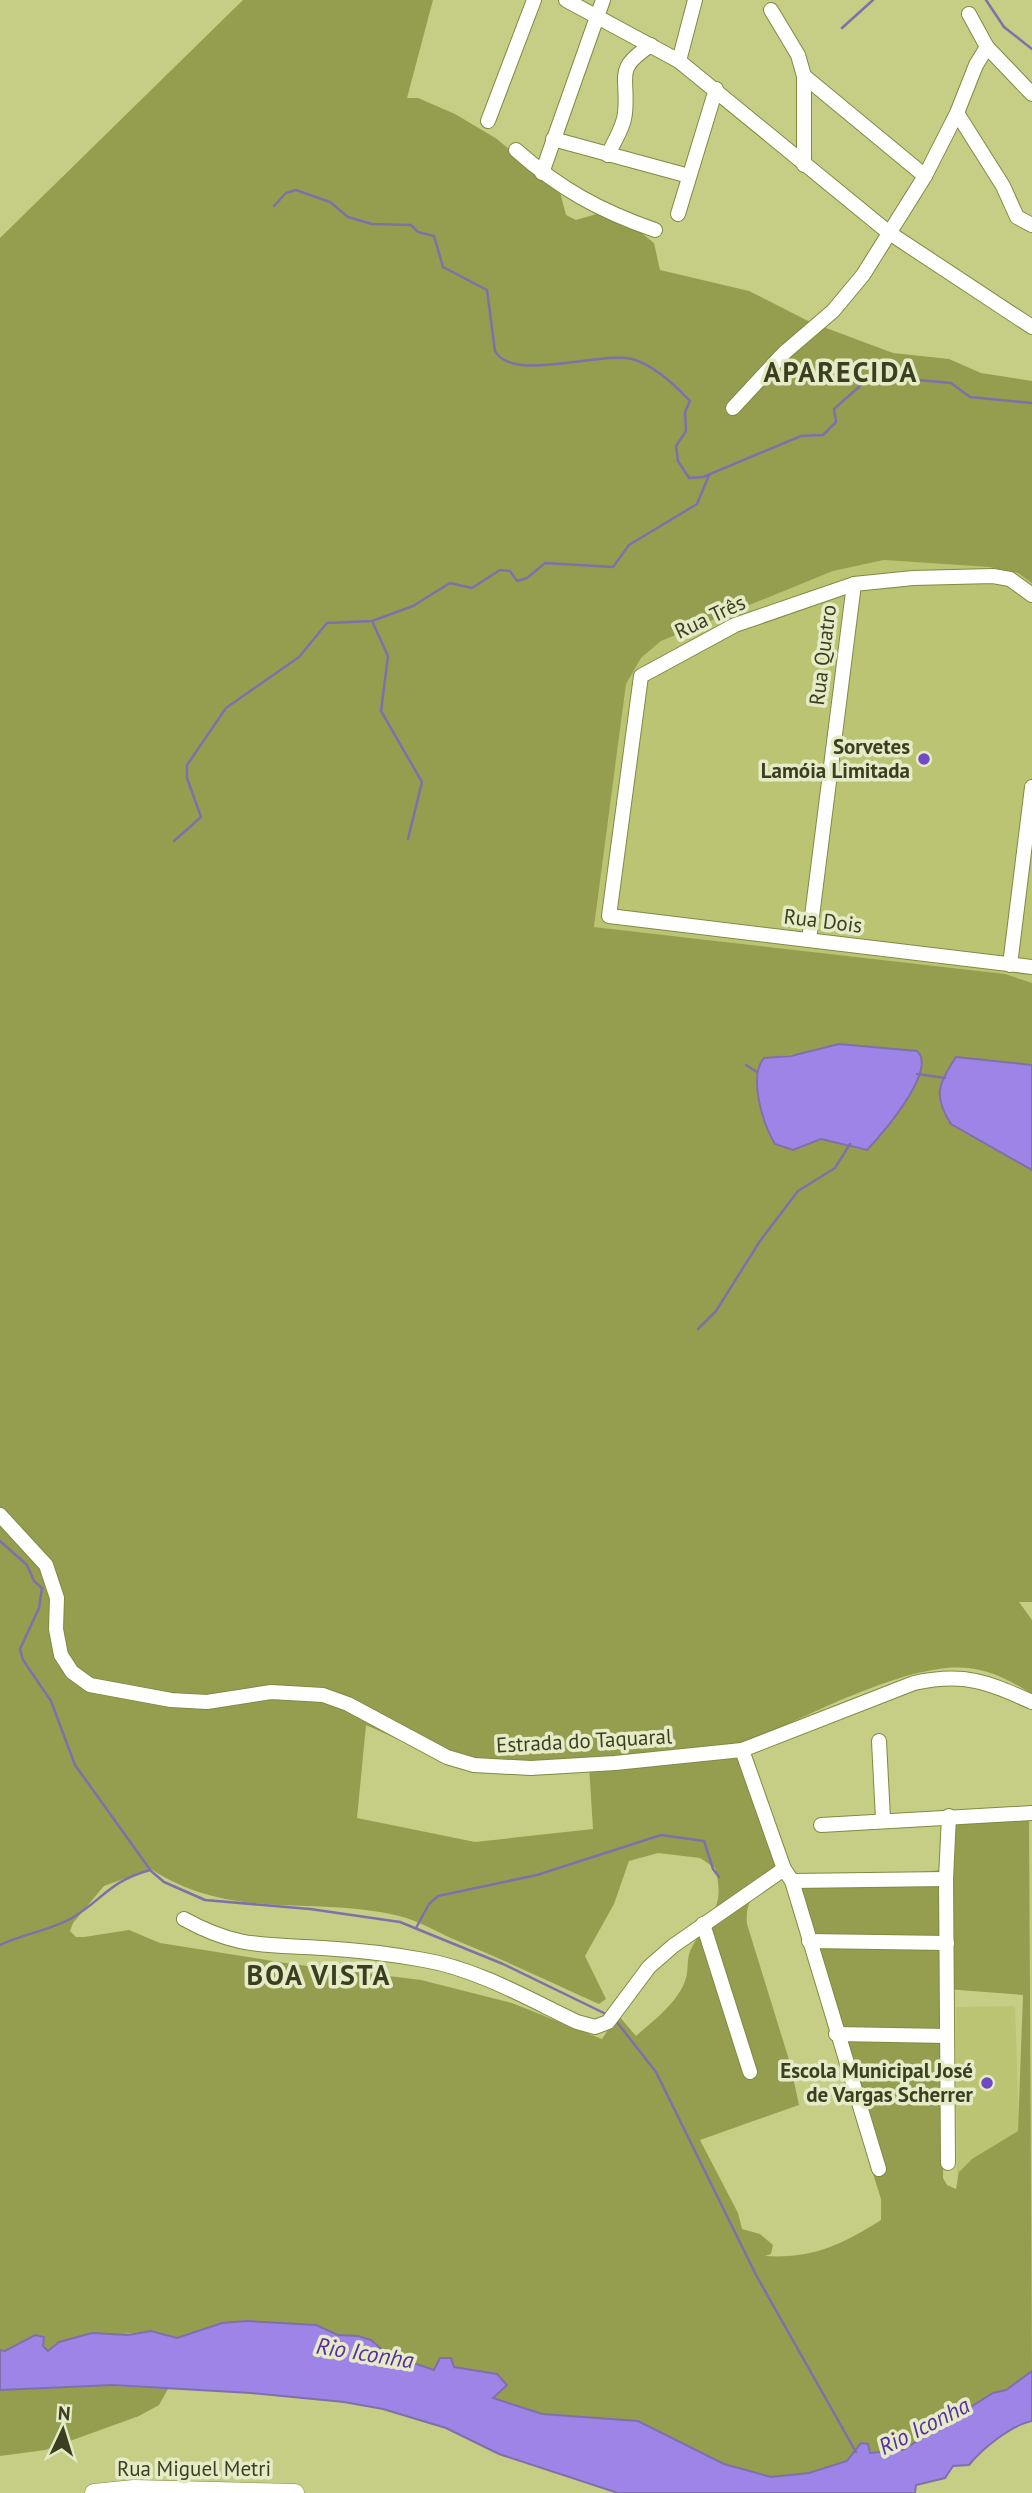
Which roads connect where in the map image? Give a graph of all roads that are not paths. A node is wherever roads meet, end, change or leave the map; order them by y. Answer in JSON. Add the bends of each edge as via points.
{"nodes":[{"id":1,"x":534,"y":0,"type":"edge"},
{"id":2,"x":566,"y":0,"type":"edge"},
{"id":3,"x":603,"y":0,"type":"edge"},
{"id":4,"x":695,"y":0,"type":"edge"},
{"id":5,"x":771,"y":10,"type":"dead end"},
{"id":6,"x":969,"y":14,"type":"dead end"},
{"id":7,"x":598,"y":17,"type":"junction"},
{"id":8,"x":651,"y":45,"type":"junction"},
{"id":9,"x":987,"y":47,"type":"junction"},
{"id":10,"x":680,"y":61,"type":"junction"},
{"id":11,"x":804,"y":76,"type":"junction"},
{"id":12,"x":716,"y":89,"type":"junction"},
{"id":13,"x":1032,"y":94,"type":"edge"},
{"id":14,"x":957,"y":113,"type":"junction"},
{"id":15,"x":488,"y":121,"type":"dead end"},
{"id":16,"x":553,"y":139,"type":"junction"},
{"id":17,"x":516,"y":150,"type":"dead end"},
{"id":18,"x":607,"y":155,"type":"junction"},
{"id":19,"x":804,"y":165,"type":"junction"},
{"id":20,"x":542,"y":173,"type":"junction"},
{"id":21,"x":689,"y":176,"type":"junction"},
{"id":22,"x":925,"y":176,"type":"junction"},
{"id":23,"x":678,"y":214,"type":"dead end"},
{"id":24,"x":1032,"y":225,"type":"edge"},
{"id":25,"x":655,"y":230,"type":"dead end"},
{"id":26,"x":888,"y":232,"type":"junction"},
{"id":27,"x":1032,"y":327,"type":"edge"},
{"id":28,"x":733,"y":408,"type":"dead end"},
{"id":29,"x":854,"y":584,"type":"junction"},
{"id":30,"x":1032,"y":595,"type":"edge"},
{"id":31,"x":1032,"y":787,"type":"edge"},
{"id":32,"x":609,"y":916,"type":"joint"},
{"id":33,"x":809,"y":940,"type":"junction"},
{"id":34,"x":1010,"y":965,"type":"junction"},
{"id":35,"x":1032,"y":967,"type":"edge"},
{"id":36,"x":0,"y":1514,"type":"edge"},
{"id":37,"x":1032,"y":1702,"type":"edge"},
{"id":38,"x":879,"y":1741,"type":"dead end"},
{"id":39,"x":742,"y":1750,"type":"junction"},
{"id":40,"x":1032,"y":1813,"type":"edge"},
{"id":41,"x":949,"y":1816,"type":"junction"},
{"id":42,"x":883,"y":1819,"type":"junction"},
{"id":43,"x":821,"y":1825,"type":"dead end"},
{"id":44,"x":788,"y":1875,"type":"junction"},
{"id":45,"x":946,"y":1879,"type":"junction"},
{"id":46,"x":184,"y":1919,"type":"dead end"},
{"id":47,"x":703,"y":1924,"type":"junction"},
{"id":48,"x":809,"y":1941,"type":"junction"},
{"id":49,"x":947,"y":1943,"type":"junction"},
{"id":50,"x":836,"y":2034,"type":"junction"},
{"id":51,"x":947,"y":2036,"type":"junction"},
{"id":52,"x":750,"y":2072,"type":"dead end"},
{"id":53,"x":948,"y":2163,"type":"dead end"},
{"id":54,"x":879,"y":2169,"type":"dead end"},
{"id":55,"x":134,"y":2491,"type":"edge"},
{"id":56,"x":237,"y":2491,"type":"edge"},
{"id":57,"x":94,"y":2493,"type":"edge"},
{"id":58,"x":295,"y":2493,"type":"edge"}],
"edges":[{"from":1,"to":15,"type":"street"},
{"from":2,"to":7,"type":"street"},
{"from":3,"to":7,"type":"street"},
{"from":4,"to":10,"type":"street"},
{"from":5,"to":11,"type":"street","via":[[798,55]]},
{"from":6,"to":9,"type":"street"},
{"from":7,"to":8,"type":"street"},
{"from":7,"to":16,"type":"street"},
{"from":8,"to":10,"type":"street"},
{"from":8,"to":18,"type":"street","via":[[630,59],[624,74],[625,115]]},
{"from":9,"to":13,"type":"street"},
{"from":9,"to":14,"type":"street"},
{"from":10,"to":12,"type":"street"},
{"from":11,"to":19,"type":"street"},
{"from":11,"to":22,"type":"street"},
{"from":12,"to":19,"type":"street"},
{"from":12,"to":21,"type":"street"},
{"from":14,"to":22,"type":"street"},
{"from":14,"to":24,"type":"street","via":[[1017,217]]},
{"from":16,"to":18,"type":"street"},
{"from":16,"to":20,"type":"street"},
{"from":17,"to":20,"type":"street"},
{"from":18,"to":21,"type":"street"},
{"from":19,"to":26,"type":"street"},
{"from":20,"to":25,"type":"street","via":[[603,211]]},
{"from":21,"to":23,"type":"street"},
{"from":22,"to":26,"type":"street"},
{"from":26,"to":27,"type":"street"},
{"from":26,"to":28,"type":"street","via":[[848,294]]},
{"from":29,"to":30,"type":"street","name":"Rua Três","via":[[993,576],[1010,579]]},
{"from":29,"to":32,"type":"street","name":"Rua Três","via":[[735,625],[641,676]]},
{"from":29,"to":33,"type":"street","name":"Rua Quatro"},
{"from":31,"to":34,"type":"street"},
{"from":32,"to":33,"type":"street","name":"Rua Dois"},
{"from":33,"to":34,"type":"street","name":"Rua Dois"},
{"from":34,"to":35,"type":"street","name":"Rua Dois"},
{"from":36,"to":39,"type":"street","name":"Estrada do Taquaral","via":[[34,1549],[54,1581],[61,1655],[72,1672],[107,1691],[207,1702],[271,1692],[323,1695],[447,1757],[493,1767],[615,1763]]},
{"from":37,"to":39,"type":"street","name":"Estrada do Taquaral","via":[[989,1683],[941,1677],[914,1683]]},
{"from":38,"to":42,"type":"street"},
{"from":39,"to":44,"type":"street"},
{"from":40,"to":41,"type":"street"},
{"from":41,"to":42,"type":"street"},
{"from":41,"to":45,"type":"street"},
{"from":42,"to":43,"type":"street"},
{"from":44,"to":45,"type":"street"},
{"from":44,"to":47,"type":"street"},
{"from":44,"to":48,"type":"street"},
{"from":45,"to":49,"type":"street"},
{"from":46,"to":47,"type":"street","via":[[247,1945],[426,1960],[460,1969],[595,2027],[608,2022],[649,1967]]},
{"from":47,"to":52,"type":"street"},
{"from":48,"to":49,"type":"street"},
{"from":48,"to":50,"type":"street"},
{"from":49,"to":51,"type":"street"},
{"from":50,"to":51,"type":"street"},
{"from":50,"to":54,"type":"street"},
{"from":51,"to":53,"type":"street"},
{"from":55,"to":56,"type":"main road","name":"Rua Miguel Metri"},
{"from":55,"to":57,"type":"main road","name":"Rua Miguel Metri"},
{"from":56,"to":58,"type":"main road","name":"Rua Miguel Metri"}]}
